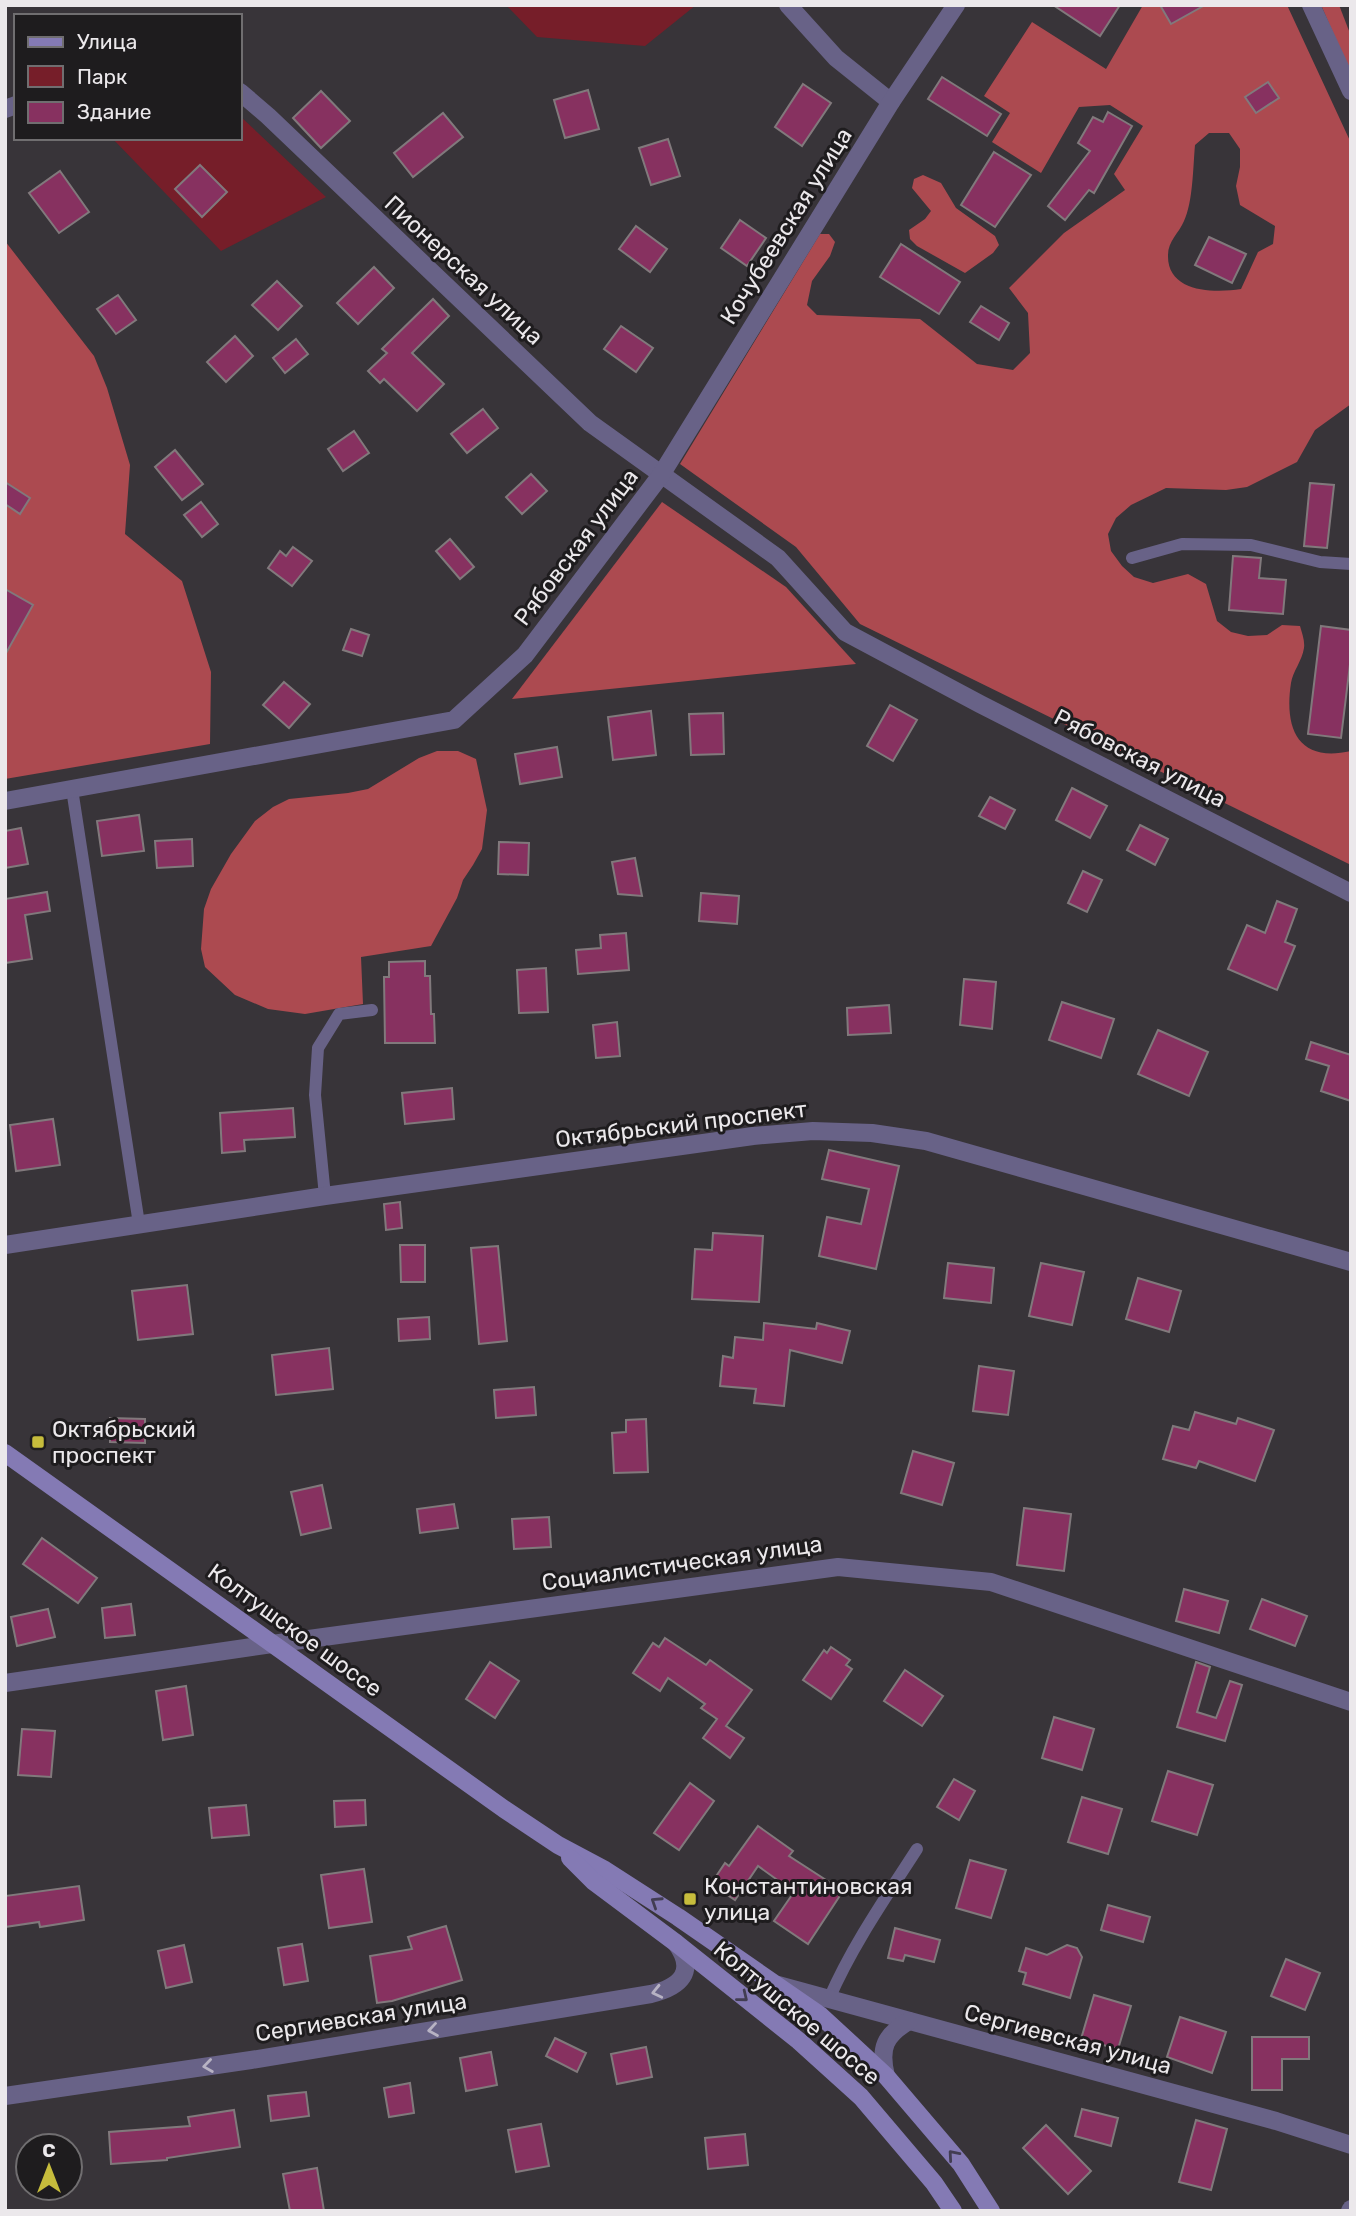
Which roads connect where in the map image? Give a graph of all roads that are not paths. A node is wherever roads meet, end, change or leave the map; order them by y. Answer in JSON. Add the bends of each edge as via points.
{"nodes":[{"id":1,"x":788,"y":5,"type":"edge"},
{"id":2,"x":956,"y":5,"type":"edge"},
{"id":3,"x":1311,"y":5,"type":"edge"},
{"id":4,"x":1351,"y":92,"type":"edge"},
{"id":5,"x":242,"y":94,"type":"edge"},
{"id":6,"x":891,"y":102,"type":"junction"},
{"id":7,"x":661,"y":475,"type":"junction"},
{"id":8,"x":1132,"y":558,"type":"dead end"},
{"id":9,"x":1351,"y":564,"type":"edge"},
{"id":10,"x":72,"y":789,"type":"junction"},
{"id":11,"x":5,"y":801,"type":"edge"},
{"id":12,"x":1351,"y":893,"type":"edge"},
{"id":13,"x":372,"y":1010,"type":"dead end"},
{"id":14,"x":325,"y":1196,"type":"junction"},
{"id":15,"x":139,"y":1224,"type":"junction"},
{"id":16,"x":5,"y":1245,"type":"edge"},
{"id":17,"x":1351,"y":1262,"type":"edge"},
{"id":18,"x":5,"y":1453,"type":"edge"},
{"id":19,"x":272,"y":1644,"type":"junction"},
{"id":20,"x":5,"y":1683,"type":"edge"},
{"id":21,"x":1351,"y":1702,"type":"edge"},
{"id":22,"x":558,"y":1846,"type":"junction"},
{"id":23,"x":917,"y":1849,"type":"dead end"},
{"id":24,"x":676,"y":1943,"type":"junction"},
{"id":25,"x":772,"y":1983,"type":"junction"},
{"id":26,"x":829,"y":2000,"type":"junction"},
{"id":27,"x":909,"y":2021,"type":"junction"},
{"id":28,"x":886,"y":2076,"type":"junction"},
{"id":29,"x":5,"y":2096,"type":"edge"},
{"id":30,"x":1351,"y":2145,"type":"edge"},
{"id":31,"x":953,"y":2211,"type":"edge"},
{"id":32,"x":991,"y":2211,"type":"edge"}],
"edges":[{"from":1,"to":6,"type":"street","via":[[836,58]]},
{"from":2,"to":6,"type":"street","name":"Кочубеевская улица"},
{"from":3,"to":4,"type":"street"},
{"from":5,"to":7,"type":"street","name":"Пионерская улица","via":[[590,423]]},
{"from":6,"to":7,"type":"street","name":"Кочубеевская улица"},
{"from":7,"to":10,"type":"street","name":"Рябовская улица","via":[[525,655],[454,720]]},
{"from":7,"to":12,"type":"street","name":"Рябовская улица","via":[[778,558],[845,632]]},
{"from":8,"to":9,"type":"lane","via":[[1182,544],[1251,545],[1321,562]]},
{"from":10,"to":11,"type":"street","name":"Рябовская улица"},
{"from":10,"to":15,"type":"lane"},
{"from":13,"to":14,"type":"lane","via":[[339,1014],[318,1048],[315,1095]]},
{"from":14,"to":15,"type":"street","name":"Октябрьский проспект"},
{"from":14,"to":17,"type":"street","name":"Октябрьский проспект","via":[[753,1136],[813,1130],[872,1133],[926,1141]]},
{"from":15,"to":16,"type":"street","name":"Октябрьский проспект"},
{"from":18,"to":19,"type":"main road","name":"Колтушское шоссе"},
{"from":19,"to":20,"type":"street","name":"Социалистическая улица"},
{"from":19,"to":21,"type":"street","name":"Социалистическая улица","via":[[838,1567],[991,1582]]},
{"from":19,"to":22,"type":"main road","name":"Колтушское шоссе"},
{"from":22,"to":24,"type":"main road","name":"Колтушское шоссе","via":[[593,1881]]},
{"from":25,"to":22,"type":"main road","name":"Колтушское шоссе","one_way":true,"via":[[605,1870]]},
{"from":23,"to":26,"type":"lane"},
{"from":24,"to":29,"type":"street","name":"Сергиевская улица","one_way":true,"via":[[686,1968],[681,1980],[670,1989],[651,1994]]},
{"from":24,"to":31,"type":"main road","name":"Колтушское шоссе","one_way":true,"via":[[861,2097]]},
{"from":25,"to":26,"type":"street","name":"Сергиевская улица"},
{"from":25,"to":28,"type":"main road","name":"Колтушское шоссе","via":[[821,2017]]},
{"from":26,"to":27,"type":"street","name":"Сергиевская улица"},
{"from":27,"to":28,"type":"street","via":[[885,2043],[882,2060]]},
{"from":27,"to":30,"type":"street","name":"Сергиевская улица"},
{"from":32,"to":28,"type":"main road","name":"Колтушское шоссе","one_way":true,"via":[[961,2164]]}]}
